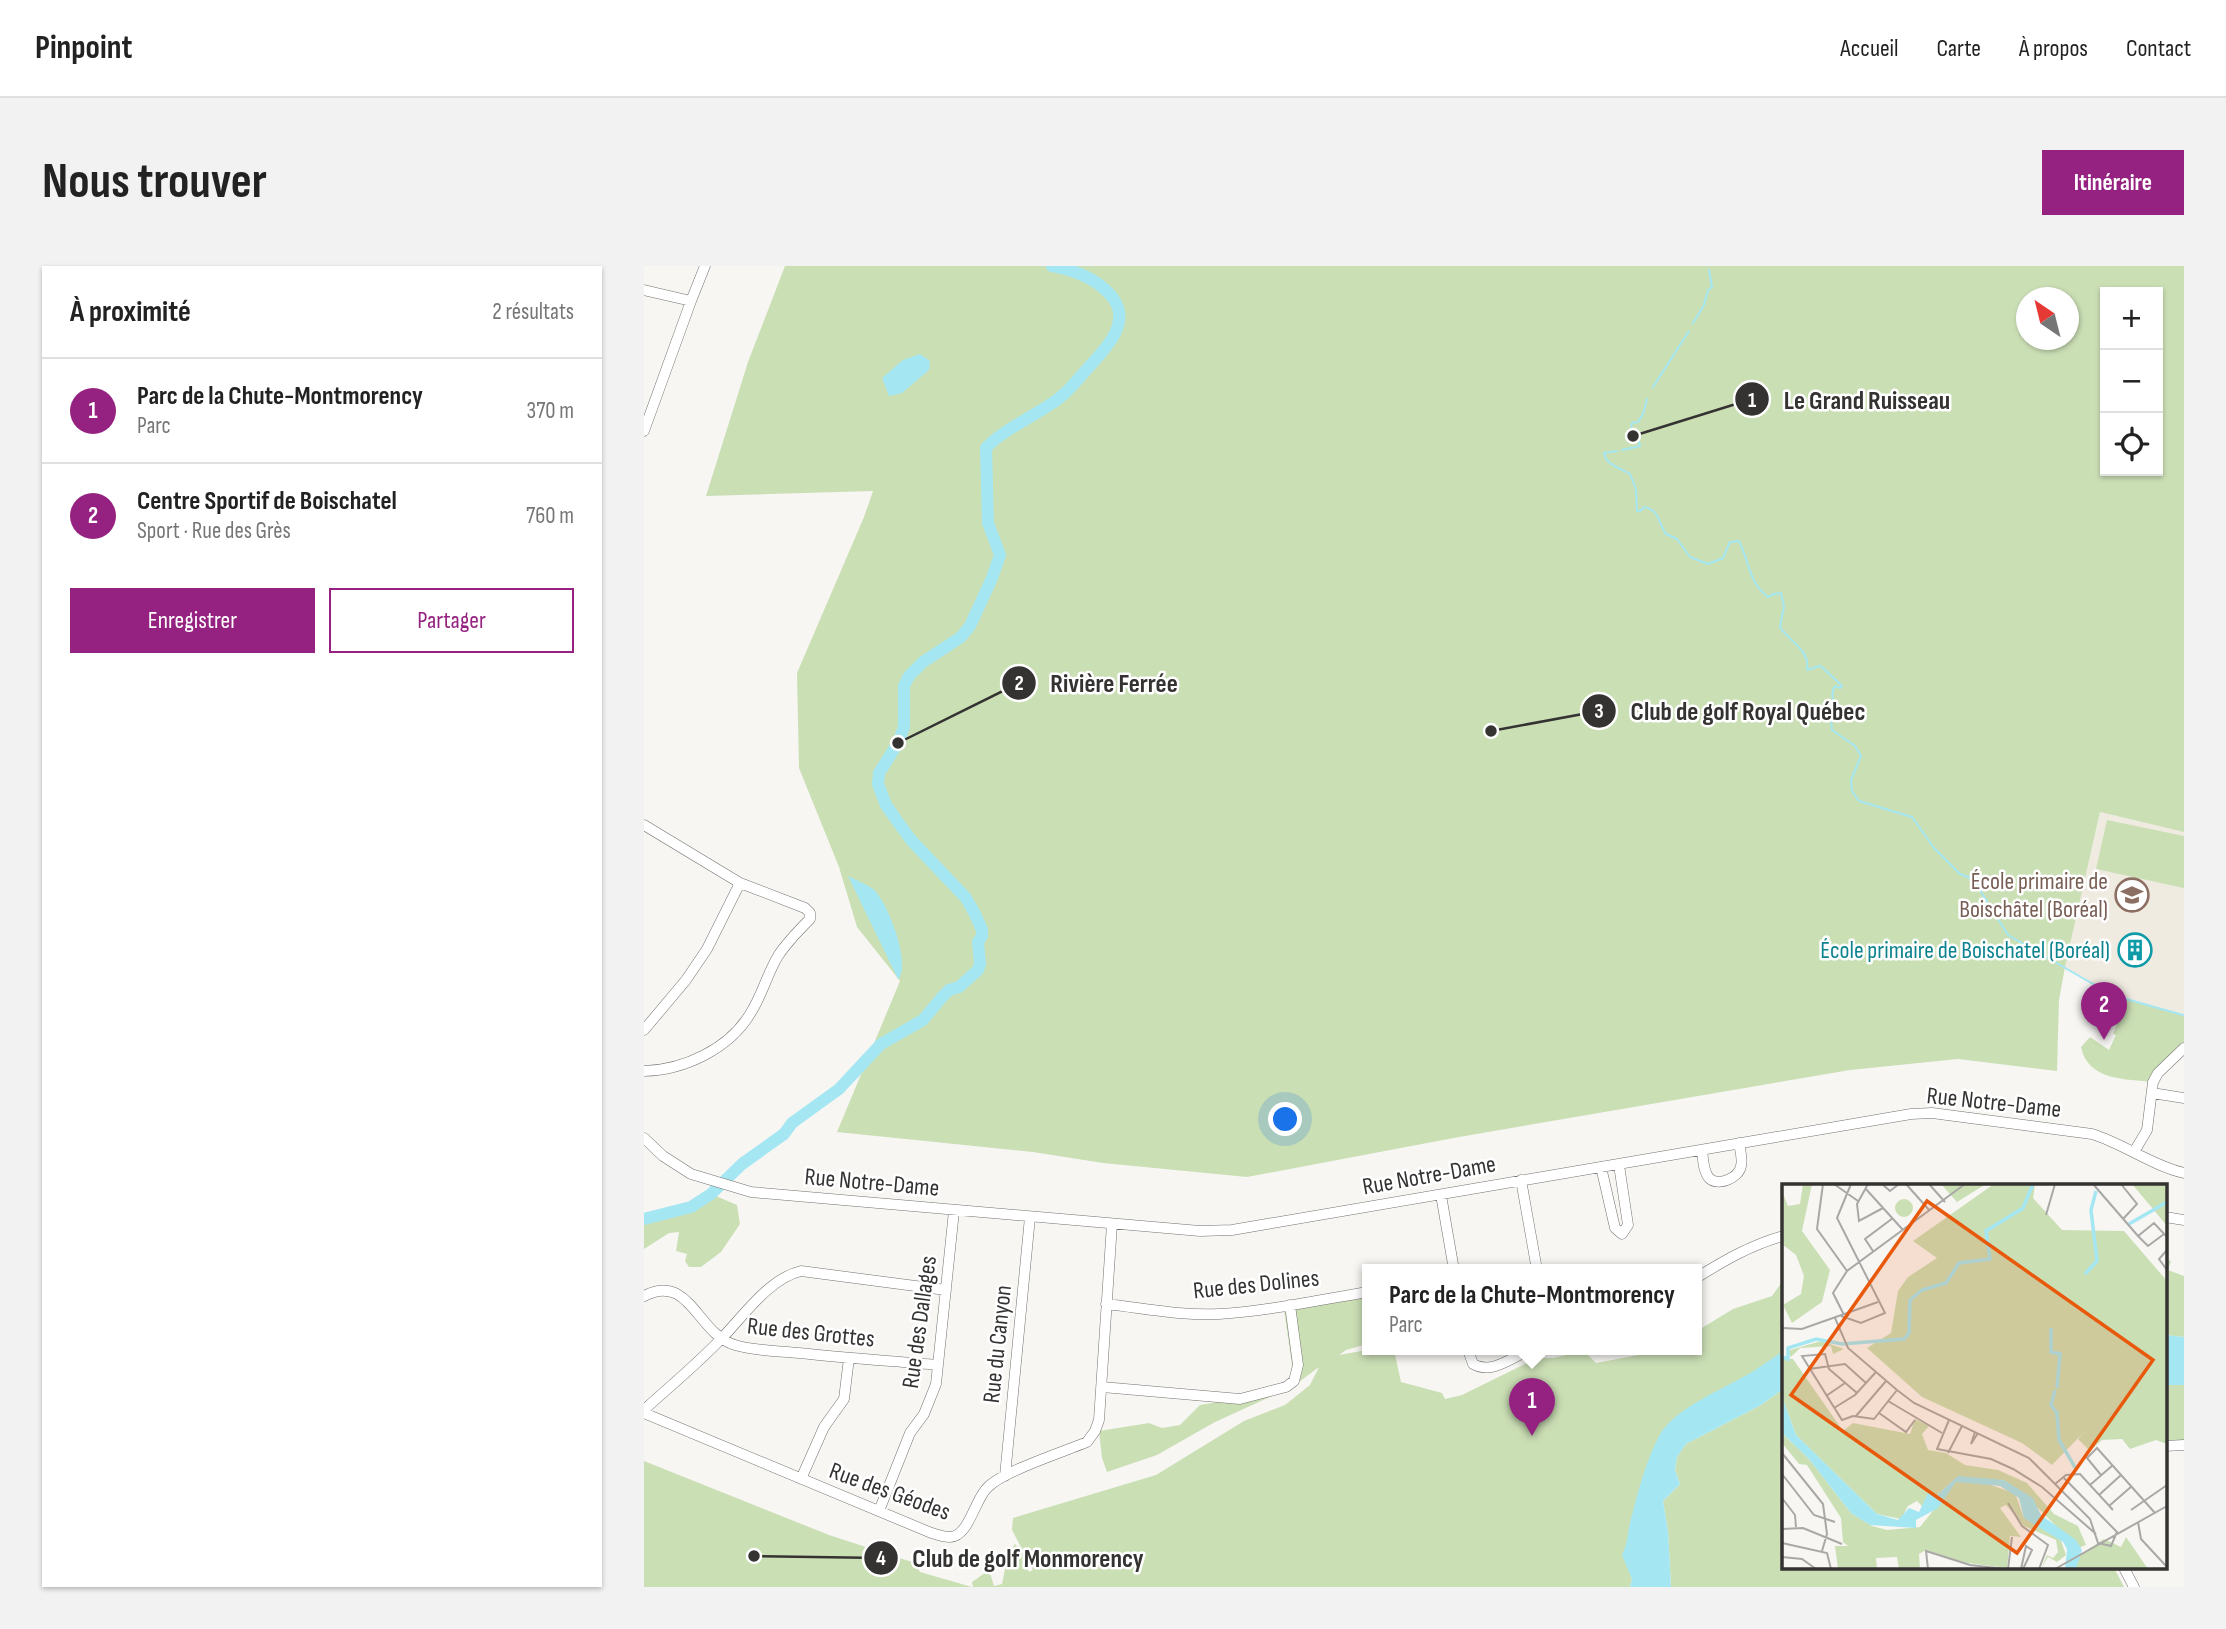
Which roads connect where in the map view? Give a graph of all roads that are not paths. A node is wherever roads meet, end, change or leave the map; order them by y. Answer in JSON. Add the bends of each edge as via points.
{"nodes":[{"id":1,"x":705,"y":266,"type":"edge"},
{"id":2,"x":644,"y":290,"type":"edge"},
{"id":3,"x":691,"y":301,"type":"junction"},
{"id":4,"x":644,"y":430,"type":"edge"},
{"id":5,"x":644,"y":825,"type":"edge"},
{"id":6,"x":740,"y":883,"type":"junction"},
{"id":7,"x":644,"y":1030,"type":"edge"},
{"id":8,"x":2184,"y":1048,"type":"edge"},
{"id":9,"x":644,"y":1071,"type":"edge"},
{"id":10,"x":2152,"y":1093,"type":"junction"},
{"id":11,"x":2184,"y":1098,"type":"edge"},
{"id":12,"x":644,"y":1138,"type":"edge"},
{"id":13,"x":1739,"y":1143,"type":"junction"},
{"id":14,"x":1702,"y":1150,"type":"junction"},
{"id":15,"x":2134,"y":1152,"type":"junction"},
{"id":16,"x":1619,"y":1165,"type":"junction"},
{"id":17,"x":1601,"y":1167,"type":"junction"},
{"id":18,"x":2184,"y":1173,"type":"edge"},
{"id":19,"x":1521,"y":1180,"type":"junction"},
{"id":20,"x":1441,"y":1195,"type":"junction"},
{"id":21,"x":954,"y":1210,"type":"junction"},
{"id":22,"x":1030,"y":1217,"type":"junction"},
{"id":23,"x":2166,"y":1217,"type":"edge"},
{"id":24,"x":2184,"y":1220,"type":"edge"},
{"id":25,"x":1112,"y":1224,"type":"junction"},
{"id":26,"x":1782,"y":1236,"type":"edge"},
{"id":27,"x":1453,"y":1264,"type":"edge"},
{"id":28,"x":1536,"y":1264,"type":"edge"},
{"id":29,"x":1702,"y":1274,"type":"edge"},
{"id":30,"x":946,"y":1290,"type":"junction"},
{"id":31,"x":1362,"y":1293,"type":"edge"},
{"id":32,"x":644,"y":1296,"type":"edge"},
{"id":33,"x":1107,"y":1304,"type":"junction"},
{"id":34,"x":1290,"y":1306,"type":"junction"},
{"id":35,"x":722,"y":1339,"type":"junction"},
{"id":36,"x":1470,"y":1355,"type":"edge"},
{"id":37,"x":1519,"y":1355,"type":"edge"},
{"id":38,"x":849,"y":1358,"type":"junction"},
{"id":39,"x":938,"y":1365,"type":"junction"},
{"id":40,"x":1101,"y":1387,"type":"junction"},
{"id":41,"x":644,"y":1412,"type":"edge"},
{"id":42,"x":2184,"y":1444,"type":"edge"},
{"id":43,"x":2166,"y":1446,"type":"edge"},
{"id":44,"x":1005,"y":1476,"type":"junction"},
{"id":45,"x":801,"y":1479,"type":"junction"},
{"id":46,"x":879,"y":1511,"type":"junction"},
{"id":47,"x":2125,"y":1570,"type":"edge"},
{"id":48,"x":2134,"y":1587,"type":"edge"}],
"edges":[{"from":1,"to":3,"type":"street"},
{"from":2,"to":3,"type":"street"},
{"from":3,"to":4,"type":"street"},
{"from":5,"to":6,"type":"street"},
{"from":6,"to":7,"type":"street","via":[[707,949]]},
{"from":6,"to":9,"type":"street","via":[[805,908],[810,919],[780,953],[751,1014],[733,1036],[706,1055]]},
{"from":8,"to":10,"type":"street","via":[[2158,1073]]},
{"from":10,"to":11,"type":"street"},
{"from":10,"to":15,"type":"street","via":[[2147,1130]]},
{"from":12,"to":21,"type":"street","name":"Rue Notre-Dame","via":[[691,1174],[751,1192]]},
{"from":13,"to":14,"type":"street","name":"Rue Notre-Dame"},
{"from":13,"to":14,"type":"street","via":[[1740,1171],[1724,1181],[1710,1178]]},
{"from":13,"to":15,"type":"street","name":"Rue Notre-Dame","via":[[1932,1113],[2092,1134]]},
{"from":14,"to":16,"type":"street","name":"Rue Notre-Dame"},
{"from":15,"to":18,"type":"street","name":"Rue Notre-Dame"},
{"from":16,"to":17,"type":"street","name":"Rue Notre-Dame"},
{"from":16,"to":17,"type":"street","via":[[1629,1225],[1622,1234],[1615,1228]]},
{"from":17,"to":19,"type":"street","name":"Rue Notre-Dame"},
{"from":19,"to":20,"type":"street","name":"Rue Notre-Dame"},
{"from":19,"to":28,"type":"street"},
{"from":20,"to":25,"type":"street","name":"Rue Notre-Dame","via":[[1232,1230]]},
{"from":20,"to":27,"type":"street"},
{"from":21,"to":22,"type":"street","name":"Rue Notre-Dame"},
{"from":21,"to":30,"type":"street","name":"Rue des Dallages"},
{"from":22,"to":25,"type":"street","name":"Rue Notre-Dame"},
{"from":22,"to":44,"type":"street","name":"Rue du Canyon"},
{"from":23,"to":24,"type":"street"},
{"from":25,"to":33,"type":"street","name":"Rue des Géodes"},
{"from":26,"to":29,"type":"street","via":[[1736,1253]]},
{"from":30,"to":35,"type":"street","name":"Rue des Géodes","via":[[801,1271],[779,1280]]},
{"from":30,"to":39,"type":"street","name":"Rue des Dallages"},
{"from":31,"to":34,"type":"street","name":"Rue des Dolines"},
{"from":32,"to":35,"type":"street","via":[[663,1289],[674,1292]]},
{"from":33,"to":34,"type":"street","name":"Rue des Dolines","via":[[1217,1314]]},
{"from":33,"to":40,"type":"street","name":"Rue des Géodes"},
{"from":34,"to":40,"type":"street","via":[[1298,1365],[1294,1381],[1286,1387],[1240,1399]]},
{"from":35,"to":38,"type":"street","name":"Rue des Grottes","via":[[749,1348]]},
{"from":35,"to":41,"type":"street","name":"Rue des Géodes"},
{"from":36,"to":37,"type":"street","via":[[1478,1367],[1496,1366]]},
{"from":38,"to":39,"type":"street","name":"Rue des Grottes"},
{"from":38,"to":45,"type":"street","via":[[844,1399],[818,1439]]},
{"from":39,"to":46,"type":"street","name":"Rue des Dallages","via":[[930,1401],[910,1433]]},
{"from":40,"to":44,"type":"street","name":"Rue des Géodes","via":[[1099,1420],[1087,1442]]},
{"from":41,"to":45,"type":"street","name":"Rue des Géodes"},
{"from":42,"to":43,"type":"street"},
{"from":44,"to":46,"type":"street","name":"Rue des Géodes","via":[[985,1489],[956,1536],[929,1532]]},
{"from":45,"to":46,"type":"street","name":"Rue des Géodes"},
{"from":47,"to":48,"type":"street"}]}
